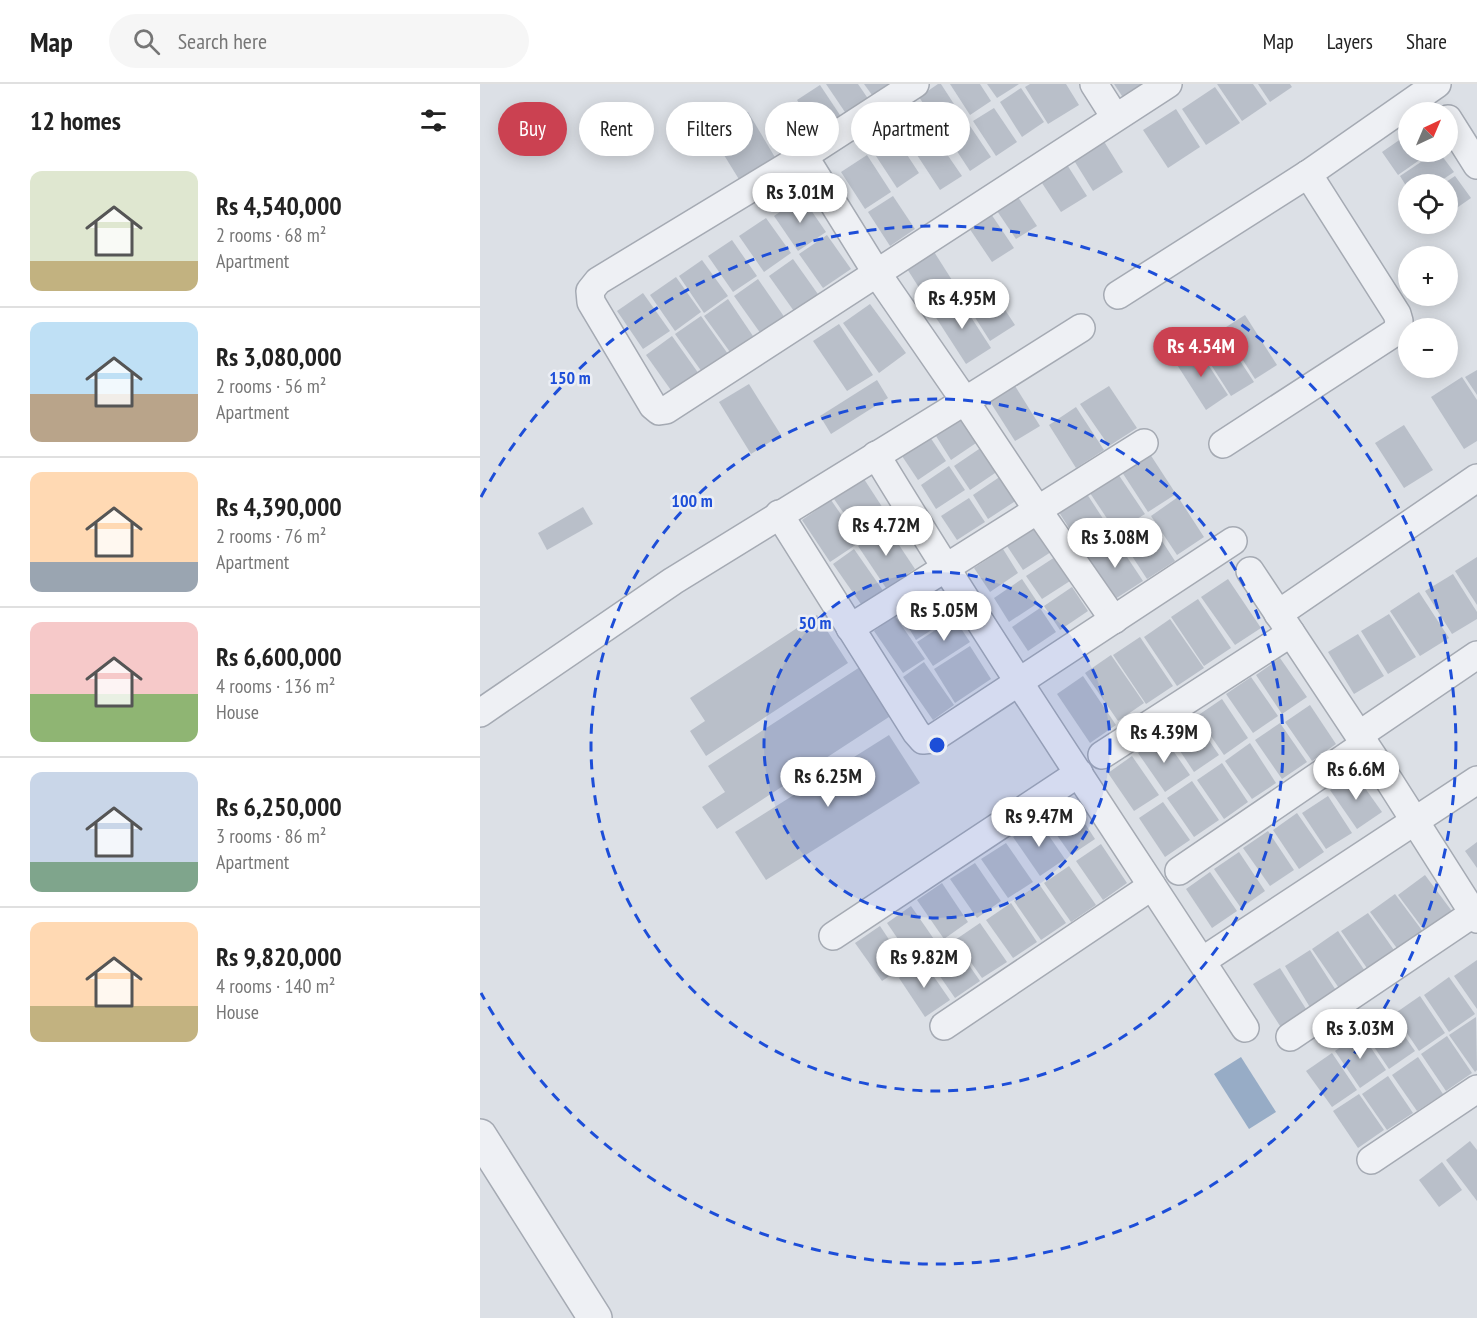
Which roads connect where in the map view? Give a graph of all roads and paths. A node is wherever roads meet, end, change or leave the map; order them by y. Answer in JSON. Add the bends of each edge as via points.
{"nodes":[{"id":1,"x":915,"y":84,"type":"edge"},
{"id":2,"x":1094,"y":84,"type":"edge"},
{"id":3,"x":1168,"y":84,"type":"edge"},
{"id":4,"x":1430,"y":86,"type":"edge"},
{"id":5,"x":1438,"y":102,"type":"edge"},
{"id":6,"x":1115,"y":117,"type":"junction"},
{"id":7,"x":839,"y":133,"type":"edge"},
{"id":8,"x":1458,"y":135,"type":"edge"},
{"id":9,"x":804,"y":156,"type":"joint"},
{"id":10,"x":1477,"y":165,"type":"edge"},
{"id":11,"x":1308,"y":174,"type":"junction"},
{"id":12,"x":876,"y":272,"type":"junction"},
{"id":13,"x":1118,"y":296,"type":"dead end"},
{"id":14,"x":1081,"y":328,"type":"dead end"},
{"id":15,"x":965,"y":401,"type":"junction"},
{"id":16,"x":1144,"y":443,"type":"dead end"},
{"id":17,"x":1223,"y":444,"type":"dead end"},
{"id":18,"x":876,"y":455,"type":"junction"},
{"id":19,"x":1477,"y":478,"type":"edge"},
{"id":20,"x":1037,"y":509,"type":"junction"},
{"id":21,"x":779,"y":514,"type":"junction"},
{"id":22,"x":1233,"y":541,"type":"dead end"},
{"id":23,"x":945,"y":569,"type":"junction"},
{"id":24,"x":1250,"y":571,"type":"dead end"},
{"id":25,"x":1114,"y":620,"type":"junction"},
{"id":26,"x":1285,"y":623,"type":"junction"},
{"id":27,"x":850,"y":628,"type":"junction"},
{"id":28,"x":1477,"y":655,"type":"edge"},
{"id":29,"x":1018,"y":683,"type":"junction"},
{"id":30,"x":480,"y":713,"type":"edge"},
{"id":31,"x":1362,"y":740,"type":"junction"},
{"id":32,"x":1102,"y":755,"type":"dead end"},
{"id":33,"x":1079,"y":772,"type":"junction"},
{"id":34,"x":1477,"y":780,"type":"edge"},
{"id":35,"x":1414,"y":820,"type":"junction"},
{"id":36,"x":1179,"y":871,"type":"dead end"},
{"id":37,"x":1152,"y":886,"type":"junction"},
{"id":38,"x":1476,"y":914,"type":"edge"},
{"id":39,"x":833,"y":936,"type":"dead end"},
{"id":40,"x":1202,"y":961,"type":"junction"},
{"id":41,"x":944,"y":1026,"type":"dead end"},
{"id":42,"x":1245,"y":1028,"type":"dead end"},
{"id":43,"x":1290,"y":1037,"type":"dead end"},
{"id":44,"x":1477,"y":1089,"type":"edge"},
{"id":45,"x":480,"y":1136,"type":"edge"},
{"id":46,"x":1371,"y":1160,"type":"dead end"},
{"id":47,"x":595,"y":1318,"type":"edge"}],
"edges":[{"from":1,"to":7,"type":"street"},
{"from":2,"to":6,"type":"street"},
{"from":3,"to":6,"type":"street"},
{"from":4,"to":5,"type":"street"},
{"from":4,"to":11,"type":"street"},
{"from":6,"to":12,"type":"street"},
{"from":8,"to":10,"type":"street"},
{"from":9,"to":12,"type":"street"},
{"from":9,"to":12,"type":"street","via":[[598,281],[590,291],[591,302],[653,406],[659,411],[666,410]]},
{"from":11,"to":13,"type":"street"},
{"from":11,"to":17,"type":"street","via":[[1397,314],[1397,331]]},
{"from":12,"to":15,"type":"street"},
{"from":14,"to":15,"type":"street"},
{"from":15,"to":18,"type":"street"},
{"from":15,"to":20,"type":"street"},
{"from":16,"to":20,"type":"street"},
{"from":18,"to":21,"type":"street"},
{"from":18,"to":23,"type":"street"},
{"from":19,"to":26,"type":"street"},
{"from":20,"to":23,"type":"street"},
{"from":20,"to":25,"type":"street"},
{"from":21,"to":27,"type":"street"},
{"from":21,"to":30,"type":"street"},
{"from":22,"to":25,"type":"street"},
{"from":23,"to":27,"type":"street"},
{"from":23,"to":29,"type":"street"},
{"from":24,"to":26,"type":"street"},
{"from":25,"to":29,"type":"street"},
{"from":26,"to":31,"type":"street"},
{"from":26,"to":32,"type":"street"},
{"from":27,"to":29,"type":"street","via":[[923,740],[932,740]]},
{"from":28,"to":31,"type":"street"},
{"from":29,"to":33,"type":"street"},
{"from":31,"to":35,"type":"street"},
{"from":31,"to":36,"type":"street"},
{"from":33,"to":37,"type":"street"},
{"from":33,"to":39,"type":"street"},
{"from":34,"to":35,"type":"street"},
{"from":35,"to":38,"type":"street"},
{"from":35,"to":40,"type":"street"},
{"from":37,"to":40,"type":"street"},
{"from":37,"to":41,"type":"street"},
{"from":38,"to":43,"type":"street"},
{"from":40,"to":42,"type":"street"},
{"from":44,"to":46,"type":"street"},
{"from":45,"to":47,"type":"street"}]}
